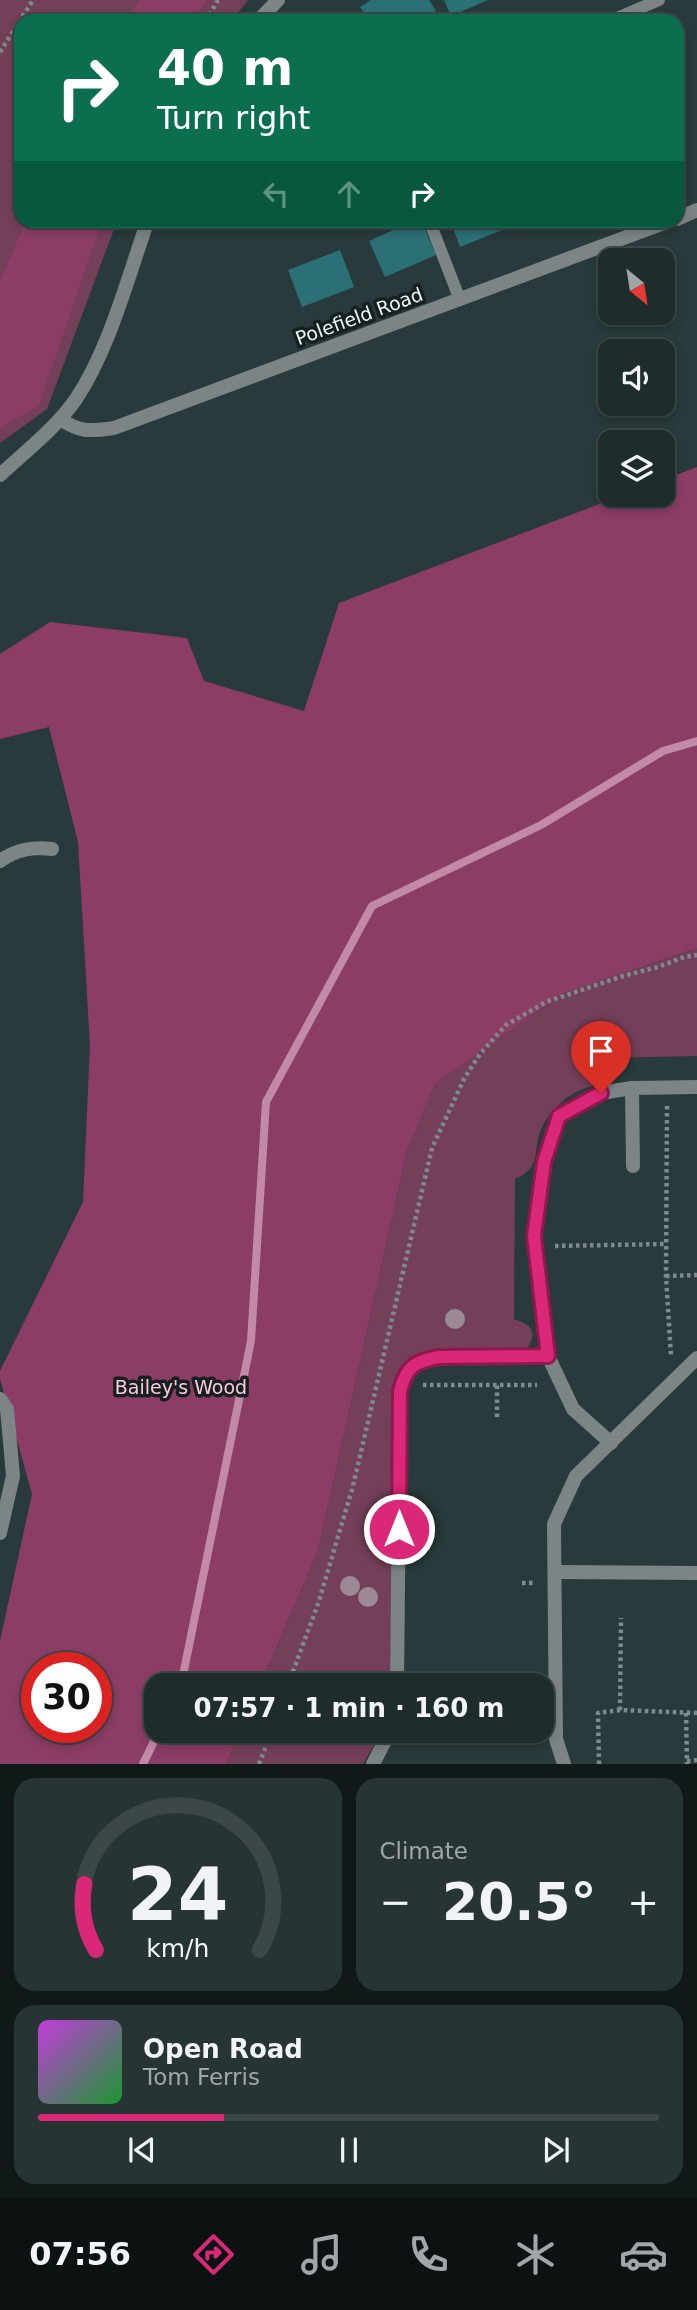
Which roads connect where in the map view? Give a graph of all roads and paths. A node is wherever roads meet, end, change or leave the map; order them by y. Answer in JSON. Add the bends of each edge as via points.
{"nodes":[{"id":1,"x":278,"y":0,"type":"edge"},
{"id":2,"x":659,"y":0,"type":"edge"},
{"id":3,"x":265,"y":14,"type":"edge"},
{"id":4,"x":626,"y":14,"type":"edge"},
{"id":5,"x":14,"y":30,"type":"edge"},
{"id":6,"x":0,"y":52,"type":"edge"},
{"id":7,"x":145,"y":228,"type":"edge"},
{"id":8,"x":432,"y":228,"type":"edge"},
{"id":9,"x":651,"y":228,"type":"edge"},
{"id":10,"x":460,"y":300,"type":"junction"},
{"id":11,"x":60,"y":419,"type":"junction"},
{"id":12,"x":0,"y":475,"type":"edge"},
{"id":13,"x":52,"y":849,"type":"dead end"},
{"id":14,"x":0,"y":861,"type":"edge"},
{"id":15,"x":697,"y":955,"type":"edge"},
{"id":16,"x":697,"y":1087,"type":"edge"},
{"id":17,"x":632,"y":1088,"type":"junction"},
{"id":18,"x":667,"y":1088,"type":"junction"},
{"id":19,"x":634,"y":1166,"type":"dead end"},
{"id":20,"x":666,"y":1244,"type":"junction"},
{"id":21,"x":535,"y":1246,"type":"junction"},
{"id":22,"x":697,"y":1275,"type":"edge"},
{"id":23,"x":666,"y":1276,"type":"junction"},
{"id":24,"x":548,"y":1356,"type":"junction"},
{"id":25,"x":697,"y":1358,"type":"edge"},
{"id":26,"x":672,"y":1380,"type":"junction"},
{"id":27,"x":416,"y":1385,"type":"dead end"},
{"id":28,"x":497,"y":1385,"type":"junction"},
{"id":29,"x":537,"y":1385,"type":"dead end"},
{"id":30,"x":0,"y":1399,"type":"edge"},
{"id":31,"x":497,"y":1417,"type":"dead end"},
{"id":32,"x":611,"y":1443,"type":"junction"},
{"id":33,"x":0,"y":1533,"type":"edge"},
{"id":34,"x":555,"y":1572,"type":"junction"},
{"id":35,"x":697,"y":1573,"type":"edge"},
{"id":36,"x":621,"y":1618,"type":"dead end"},
{"id":37,"x":292,"y":1673,"type":"edge"},
{"id":38,"x":397,"y":1673,"type":"edge"},
{"id":39,"x":620,"y":1710,"type":"junction"},
{"id":40,"x":686,"y":1713,"type":"junction"},
{"id":41,"x":697,"y":1713,"type":"edge"},
{"id":42,"x":267,"y":1743,"type":"edge"},
{"id":43,"x":384,"y":1743,"type":"edge"},
{"id":44,"x":697,"y":1760,"type":"edge"},
{"id":45,"x":687,"y":1762,"type":"edge"},
{"id":46,"x":259,"y":1764,"type":"edge"},
{"id":47,"x":373,"y":1764,"type":"edge"},
{"id":48,"x":564,"y":1764,"type":"edge"},
{"id":49,"x":599,"y":1764,"type":"edge"}],
"edges":[{"from":1,"to":3,"type":"street"},
{"from":2,"to":4,"type":"lane"},
{"from":5,"to":6,"type":"path"},
{"from":7,"to":11,"type":"street","via":[[89,378]]},
{"from":8,"to":10,"type":"lane"},
{"from":9,"to":10,"type":"street","name":"Polefield Road"},
{"from":10,"to":11,"type":"street","name":"Polefield Road","via":[[114,428],[74,429]]},
{"from":11,"to":12,"type":"street"},
{"from":13,"to":14,"type":"street","via":[[11,853]]},
{"from":15,"to":37,"type":"path","via":[[546,1002],[506,1025],[464,1079],[432,1148],[353,1486]]},
{"from":16,"to":18,"type":"street"},
{"from":17,"to":18,"type":"street"},
{"from":17,"to":19,"type":"street"},
{"from":17,"to":21,"type":"street","via":[[601,1093],[559,1116],[544,1162]]},
{"from":18,"to":20,"type":"path"},
{"from":20,"to":21,"type":"path"},
{"from":20,"to":23,"type":"path"},
{"from":21,"to":24,"type":"street"},
{"from":22,"to":23,"type":"path"},
{"from":23,"to":26,"type":"path"},
{"from":24,"to":32,"type":"street","via":[[573,1409]]},
{"from":24,"to":38,"type":"street","via":[[439,1357],[422,1360],[404,1376],[400,1391]]},
{"from":25,"to":26,"type":"street"},
{"from":26,"to":32,"type":"street"},
{"from":27,"to":28,"type":"path"},
{"from":28,"to":29,"type":"path"},
{"from":28,"to":31,"type":"path"},
{"from":30,"to":33,"type":"street","via":[[7,1409],[13,1476]]},
{"from":32,"to":34,"type":"street","via":[[576,1476],[554,1524]]},
{"from":34,"to":35,"type":"street"},
{"from":34,"to":48,"type":"street","via":[[556,1739]]},
{"from":36,"to":39,"type":"path"},
{"from":39,"to":40,"type":"path"},
{"from":39,"to":49,"type":"path","via":[[598,1713]]},
{"from":40,"to":41,"type":"path"},
{"from":40,"to":45,"type":"path"},
{"from":42,"to":46,"type":"path"},
{"from":43,"to":47,"type":"street"},
{"from":44,"to":45,"type":"path"}]}
